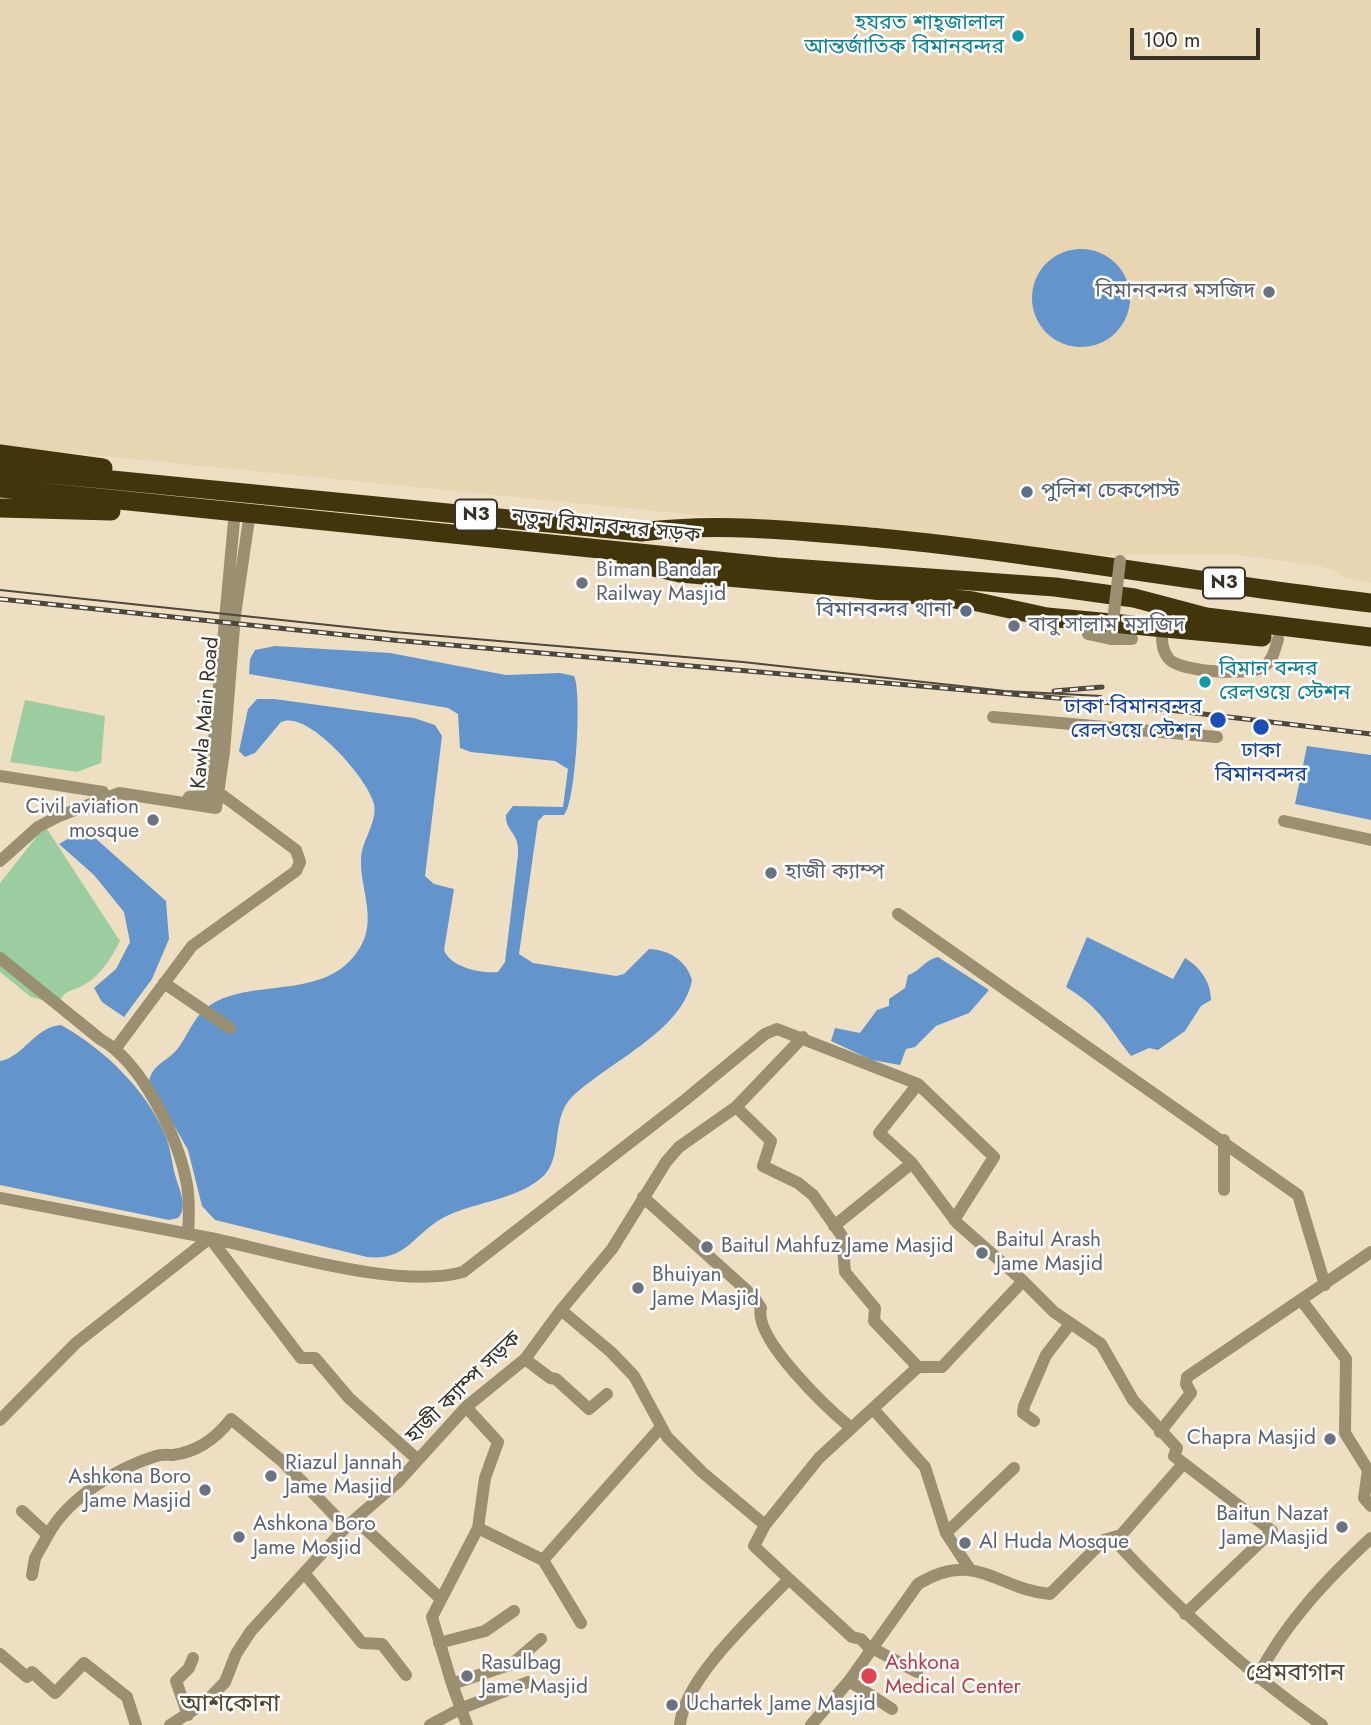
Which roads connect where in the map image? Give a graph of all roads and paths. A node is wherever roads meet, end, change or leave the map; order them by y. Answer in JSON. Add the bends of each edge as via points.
{"nodes":[{"id":1,"x":0,"y":454,"type":"edge"},
{"id":2,"x":0,"y":469,"type":"edge"},
{"id":3,"x":143,"y":483,"type":"junction"},
{"id":4,"x":0,"y":488,"type":"edge"},
{"id":5,"x":0,"y":502,"type":"edge"},
{"id":6,"x":142,"y":503,"type":"junction"},
{"id":7,"x":0,"y":508,"type":"edge"},
{"id":8,"x":242,"y":511,"type":"junction"},
{"id":9,"x":589,"y":552,"type":"dead end"},
{"id":10,"x":1086,"y":559,"type":"junction"},
{"id":11,"x":1120,"y":561,"type":"junction"},
{"id":12,"x":1142,"y":563,"type":"dead end"},
{"id":13,"x":1371,"y":603,"type":"edge"},
{"id":14,"x":1162,"y":628,"type":"junction"},
{"id":15,"x":1088,"y":634,"type":"dead end"},
{"id":16,"x":1371,"y":637,"type":"edge"},
{"id":17,"x":1111,"y":639,"type":"junction"},
{"id":18,"x":1132,"y":639,"type":"dead end"},
{"id":19,"x":1278,"y":639,"type":"junction"},
{"id":20,"x":1371,"y":648,"type":"edge"},
{"id":21,"x":993,"y":717,"type":"dead end"},
{"id":22,"x":1217,"y":737,"type":"dead end"},
{"id":23,"x":0,"y":776,"type":"edge"},
{"id":24,"x":103,"y":792,"type":"junction"},
{"id":25,"x":218,"y":792,"type":"junction"},
{"id":26,"x":1284,"y":821,"type":"dead end"},
{"id":27,"x":1371,"y":840,"type":"edge"},
{"id":28,"x":0,"y":850,"type":"edge"},
{"id":29,"x":0,"y":860,"type":"edge"},
{"id":30,"x":898,"y":914,"type":"dead end"},
{"id":31,"x":0,"y":958,"type":"edge"},
{"id":32,"x":164,"y":983,"type":"junction"},
{"id":33,"x":230,"y":1028,"type":"dead end"},
{"id":34,"x":803,"y":1037,"type":"junction"},
{"id":35,"x":116,"y":1048,"type":"junction"},
{"id":36,"x":918,"y":1084,"type":"junction"},
{"id":37,"x":736,"y":1107,"type":"junction"},
{"id":38,"x":1224,"y":1140,"type":"junction"},
{"id":39,"x":912,"y":1163,"type":"junction"},
{"id":40,"x":1224,"y":1191,"type":"dead end"},
{"id":41,"x":643,"y":1197,"type":"junction"},
{"id":42,"x":0,"y":1198,"type":"edge"},
{"id":43,"x":954,"y":1220,"type":"junction"},
{"id":44,"x":834,"y":1226,"type":"junction"},
{"id":45,"x":188,"y":1234,"type":"junction"},
{"id":46,"x":210,"y":1238,"type":"junction"},
{"id":47,"x":1370,"y":1254,"type":"edge"},
{"id":48,"x":1023,"y":1281,"type":"junction"},
{"id":49,"x":1325,"y":1285,"type":"junction"},
{"id":50,"x":1302,"y":1301,"type":"junction"},
{"id":51,"x":561,"y":1310,"type":"junction"},
{"id":52,"x":1070,"y":1324,"type":"junction"},
{"id":53,"x":525,"y":1359,"type":"junction"},
{"id":54,"x":918,"y":1367,"type":"junction"},
{"id":55,"x":607,"y":1394,"type":"dead end"},
{"id":56,"x":466,"y":1407,"type":"junction"},
{"id":57,"x":874,"y":1410,"type":"junction"},
{"id":58,"x":0,"y":1420,"type":"edge"},
{"id":59,"x":1034,"y":1421,"type":"dead end"},
{"id":60,"x":661,"y":1427,"type":"junction"},
{"id":61,"x":850,"y":1427,"type":"junction"},
{"id":62,"x":1160,"y":1432,"type":"junction"},
{"id":63,"x":418,"y":1460,"type":"junction"},
{"id":64,"x":1184,"y":1464,"type":"junction"},
{"id":65,"x":1014,"y":1468,"type":"dead end"},
{"id":66,"x":1371,"y":1506,"type":"edge"},
{"id":67,"x":22,"y":1511,"type":"dead end"},
{"id":68,"x":350,"y":1523,"type":"junction"},
{"id":69,"x":765,"y":1525,"type":"junction"},
{"id":70,"x":478,"y":1528,"type":"junction"},
{"id":71,"x":946,"y":1533,"type":"junction"},
{"id":72,"x":48,"y":1535,"type":"junction"},
{"id":73,"x":1371,"y":1538,"type":"edge"},
{"id":74,"x":1114,"y":1540,"type":"junction"},
{"id":75,"x":543,"y":1560,"type":"junction"},
{"id":76,"x":969,"y":1568,"type":"junction"},
{"id":77,"x":305,"y":1574,"type":"junction"},
{"id":78,"x":32,"y":1575,"type":"dead end"},
{"id":79,"x":789,"y":1579,"type":"junction"},
{"id":80,"x":441,"y":1599,"type":"junction"},
{"id":81,"x":514,"y":1611,"type":"dead end"},
{"id":82,"x":1185,"y":1614,"type":"junction"},
{"id":83,"x":581,"y":1623,"type":"dead end"},
{"id":84,"x":541,"y":1639,"type":"dead end"},
{"id":85,"x":439,"y":1643,"type":"junction"},
{"id":86,"x":872,"y":1649,"type":"junction"},
{"id":87,"x":0,"y":1654,"type":"edge"},
{"id":88,"x":192,"y":1658,"type":"dead end"},
{"id":89,"x":918,"y":1672,"type":"dead end"},
{"id":90,"x":406,"y":1675,"type":"dead end"},
{"id":91,"x":1257,"y":1678,"type":"junction"},
{"id":92,"x":849,"y":1681,"type":"junction"},
{"id":93,"x":528,"y":1682,"type":"dead end"},
{"id":94,"x":452,"y":1684,"type":"junction"},
{"id":95,"x":460,"y":1709,"type":"junction"},
{"id":96,"x":892,"y":1709,"type":"dead end"},
{"id":97,"x":188,"y":1715,"type":"junction"},
{"id":98,"x":136,"y":1725,"type":"edge"},
{"id":99,"x":170,"y":1725,"type":"edge"},
{"id":100,"x":430,"y":1725,"type":"edge"},
{"id":101,"x":467,"y":1725,"type":"edge"},
{"id":102,"x":680,"y":1725,"type":"edge"},
{"id":103,"x":811,"y":1725,"type":"edge"},
{"id":104,"x":1322,"y":1725,"type":"edge"}],
"edges":[{"from":1,"to":3,"type":"highway","via":[[101,467]]},
{"from":2,"to":3,"type":"highway","name":"নতুন বিমানবন্দর সড়ক","number":"N3"},
{"from":3,"to":10,"type":"highway","name":"নতুন বিমানবন্দর সড়ক","number":"N3","via":[[641,532],[763,528]]},
{"from":4,"to":6,"type":"highway","name":"নতুন বিমানবন্দর সড়ক","number":"N3"},
{"from":5,"to":6,"type":"highway"},
{"from":6,"to":7,"type":"highway","via":[[112,511]]},
{"from":6,"to":8,"type":"highway","name":"নতুন বিমানবন্দর সড়ক","number":"N3"},
{"from":8,"to":16,"type":"highway","name":"নতুন বিমানবন্দর সড়ক","number":"N3","via":[[708,561],[1087,592],[1134,598],[1206,617]]},
{"from":8,"to":24,"type":"street","name":"Kawla Main Road","via":[[209,796],[115,788]]},
{"from":8,"to":25,"type":"street","name":"Kawla Main Road"},
{"from":9,"to":14,"type":"highway","name":"নতুন বিমানবন্দর সড়ক","via":[[680,573],[973,601],[1046,617]]},
{"from":10,"to":11,"type":"street"},
{"from":10,"to":13,"type":"highway","number":"N3"},
{"from":11,"to":12,"type":"street"},
{"from":11,"to":17,"type":"street","bridge":true},
{"from":14,"to":19,"type":"highway","name":"নতুন বিমানবন্দর সড়ক"},
{"from":14,"to":19,"type":"street","via":[[1162,649],[1171,661],[1187,669],[1247,672],[1262,668],[1271,660]]},
{"from":15,"to":17,"type":"street"},
{"from":17,"to":18,"type":"street"},
{"from":19,"to":20,"type":"highway","name":"নতুন বিমানবন্দর সড়ক"},
{"from":21,"to":22,"type":"street"},
{"from":23,"to":24,"type":"street"},
{"from":24,"to":28,"type":"street","name":"Kawla Main Road","via":[[52,811]]},
{"from":25,"to":29,"type":"street","name":"Kawla Main Road","via":[[216,808],[119,793],[38,827]]},
{"from":25,"to":32,"type":"street","via":[[296,850],[300,862],[296,871],[192,946]]},
{"from":26,"to":27,"type":"street"},
{"from":30,"to":38,"type":"street"},
{"from":31,"to":35,"type":"street"},
{"from":32,"to":33,"type":"street"},
{"from":32,"to":35,"type":"street"},
{"from":34,"to":36,"type":"street"},
{"from":34,"to":37,"type":"street","name":"হাজী ক্যাম্প সড়ক"},
{"from":34,"to":46,"type":"street","via":[[777,1029],[765,1034],[463,1272],[418,1278]]},
{"from":35,"to":45,"type":"street","via":[[147,1090],[170,1133],[187,1184]]},
{"from":36,"to":39,"type":"street","via":[[879,1133]]},
{"from":36,"to":43,"type":"street","via":[[994,1157]]},
{"from":37,"to":41,"type":"street","name":"হাজী ক্যাম্প সড়ক","via":[[679,1147]]},
{"from":37,"to":44,"type":"street","via":[[771,1141],[763,1166],[799,1183]]},
{"from":38,"to":40,"type":"street"},
{"from":38,"to":49,"type":"street","via":[[1298,1195]]},
{"from":39,"to":43,"type":"street"},
{"from":39,"to":44,"type":"street"},
{"from":41,"to":51,"type":"street","name":"হাজী ক্যাম্প সড়ক","via":[[612,1249]]},
{"from":41,"to":61,"type":"street","via":[[753,1296],[761,1308],[763,1328],[787,1361],[823,1405]]},
{"from":42,"to":45,"type":"street"},
{"from":43,"to":48,"type":"street"},
{"from":44,"to":54,"type":"street","via":[[844,1239],[845,1272],[875,1308],[874,1321]]},
{"from":45,"to":46,"type":"street"},
{"from":46,"to":58,"type":"street","via":[[76,1343]]},
{"from":46,"to":63,"type":"street","via":[[301,1358],[315,1358],[349,1398]]},
{"from":47,"to":49,"type":"street"},
{"from":48,"to":52,"type":"street"},
{"from":48,"to":54,"type":"street","via":[[942,1367]]},
{"from":49,"to":50,"type":"street"},
{"from":50,"to":62,"type":"street","via":[[1187,1377],[1191,1393]]},
{"from":50,"to":66,"type":"street","via":[[1346,1359],[1345,1433],[1368,1470],[1364,1498]]},
{"from":51,"to":53,"type":"street","name":"হাজী ক্যাম্প সড়ক"},
{"from":51,"to":60,"type":"street","via":[[634,1376]]},
{"from":52,"to":59,"type":"street","via":[[1046,1355],[1024,1406],[1023,1413]]},
{"from":52,"to":62,"type":"street","via":[[1101,1344],[1117,1376]]},
{"from":53,"to":55,"type":"street","via":[[589,1409]]},
{"from":53,"to":56,"type":"street","name":"হাজী ক্যাম্প সড়ক"},
{"from":54,"to":57,"type":"street"},
{"from":56,"to":63,"type":"street","name":"হাজী ক্যাম্প সড়ক"},
{"from":56,"to":70,"type":"street","via":[[498,1442],[485,1478]]},
{"from":57,"to":61,"type":"street"},
{"from":57,"to":71,"type":"street","via":[[925,1467]]},
{"from":60,"to":69,"type":"street","via":[[702,1472]]},
{"from":60,"to":75,"type":"street"},
{"from":61,"to":69,"type":"street"},
{"from":62,"to":64,"type":"street","via":[[1177,1448],[1174,1456]]},
{"from":63,"to":68,"type":"street","name":"হাজী ক্যাম্প সড়ক"},
{"from":64,"to":74,"type":"street"},
{"from":64,"to":82,"type":"street","via":[[1272,1531]]},
{"from":65,"to":71,"type":"street"},
{"from":67,"to":72,"type":"street"},
{"from":68,"to":72,"type":"street","via":[[231,1419],[197,1449],[159,1455],[100,1485],[61,1516]]},
{"from":68,"to":77,"type":"street","name":"হাজী ক্যাম্প সড়ক"},
{"from":68,"to":80,"type":"street"},
{"from":69,"to":79,"type":"street","via":[[754,1546]]},
{"from":70,"to":75,"type":"street"},
{"from":70,"to":80,"type":"street"},
{"from":71,"to":76,"type":"street"},
{"from":72,"to":78,"type":"street","via":[[35,1558]]},
{"from":73,"to":91,"type":"street","via":[[1294,1620],[1273,1646]]},
{"from":74,"to":76,"type":"street","via":[[1104,1540],[1050,1594]]},
{"from":74,"to":82,"type":"street"},
{"from":75,"to":83,"type":"street"},
{"from":76,"to":86,"type":"street","via":[[933,1575],[918,1584]]},
{"from":77,"to":90,"type":"street","via":[[362,1643],[382,1644]]},
{"from":77,"to":97,"type":"street","name":"হাজী ক্যাম্প সড়ক","via":[[251,1631],[225,1682]]},
{"from":79,"to":86,"type":"street","via":[[852,1637]]},
{"from":79,"to":102,"type":"street","via":[[719,1653],[681,1708]]},
{"from":80,"to":85,"type":"street","via":[[432,1617]]},
{"from":81,"to":85,"type":"street","via":[[485,1631]]},
{"from":82,"to":91,"type":"street"},
{"from":84,"to":94,"type":"street","via":[[512,1664]]},
{"from":85,"to":94,"type":"street"},
{"from":86,"to":89,"type":"street"},
{"from":86,"to":92,"type":"street"},
{"from":87,"to":98,"type":"street","via":[[27,1676],[32,1672],[55,1693],[85,1663],[127,1696]]},
{"from":88,"to":97,"type":"street","via":[[176,1681]]},
{"from":91,"to":104,"type":"street"},
{"from":92,"to":96,"type":"street"},
{"from":92,"to":103,"type":"street"},
{"from":93,"to":95,"type":"street"},
{"from":94,"to":95,"type":"street"},
{"from":95,"to":100,"type":"street"},
{"from":95,"to":101,"type":"street"},
{"from":97,"to":99,"type":"street","name":"হাজী ক্যাম্প সড়ক"}]}
